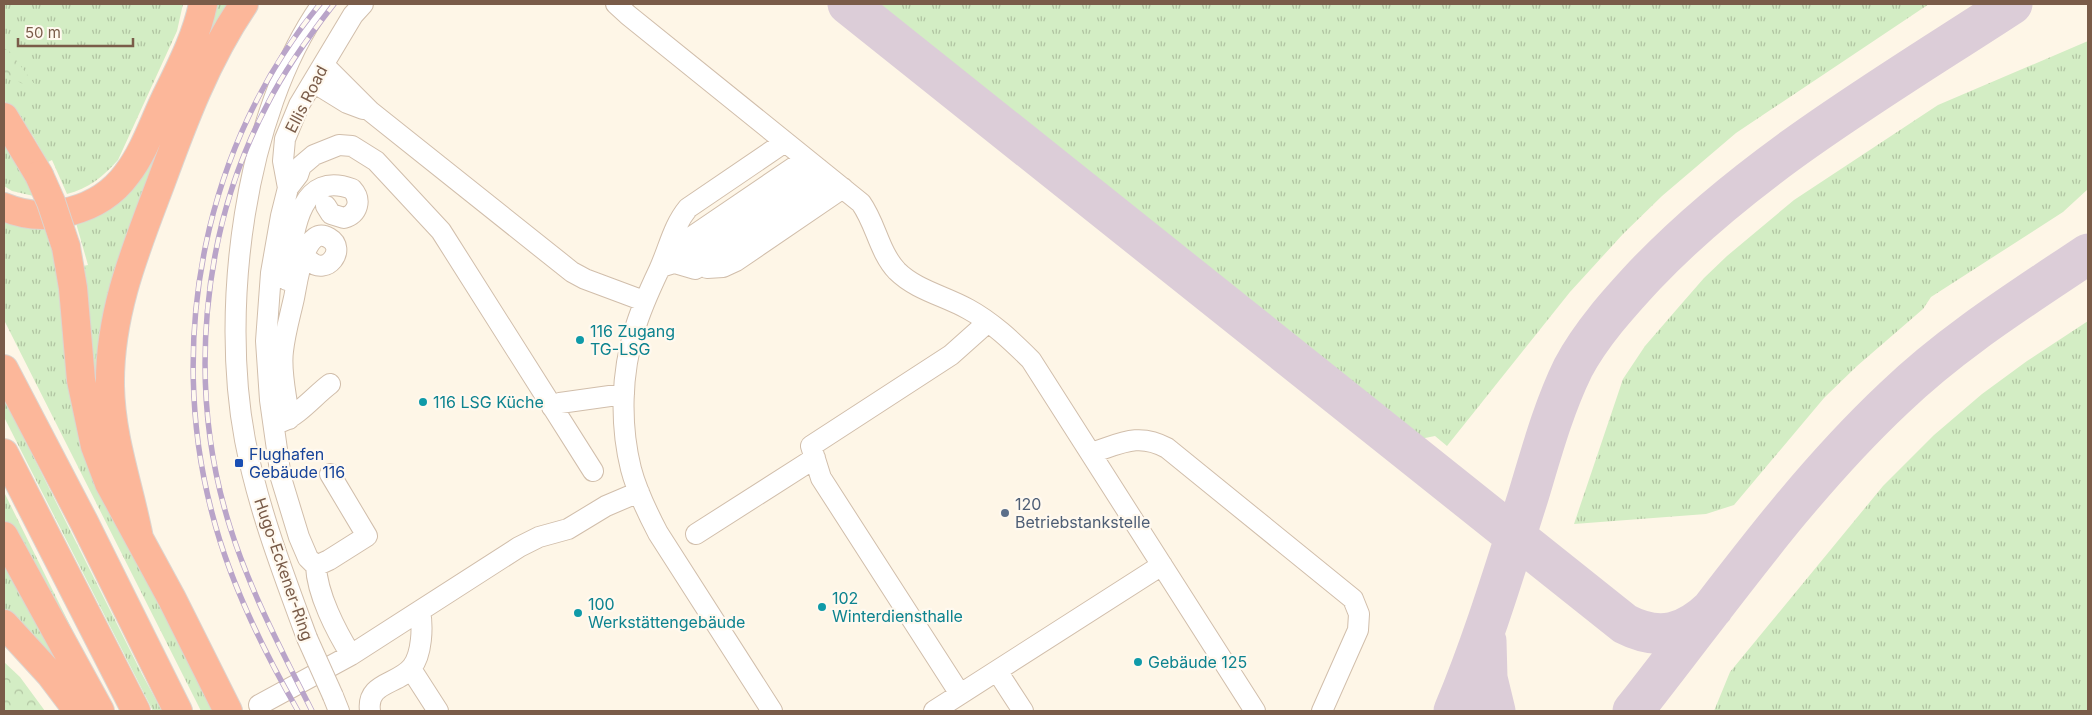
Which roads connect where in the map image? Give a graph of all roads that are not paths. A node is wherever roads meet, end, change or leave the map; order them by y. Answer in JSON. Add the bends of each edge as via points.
{"nodes":[{"id":1,"x":203,"y":4,"type":"edge"},
{"id":2,"x":244,"y":4,"type":"edge"},
{"id":3,"x":363,"y":4,"type":"edge"},
{"id":4,"x":616,"y":4,"type":"edge"},
{"id":5,"x":317,"y":10,"type":"edge"},
{"id":6,"x":319,"y":73,"type":"junction"},
{"id":7,"x":4,"y":117,"type":"edge"},
{"id":8,"x":785,"y":142,"type":"junction"},
{"id":9,"x":825,"y":174,"type":"junction"},
{"id":10,"x":343,"y":186,"type":"junction"},
{"id":11,"x":288,"y":188,"type":"junction"},
{"id":12,"x":326,"y":206,"type":"dead end"},
{"id":13,"x":4,"y":207,"type":"edge"},
{"id":14,"x":367,"y":219,"type":"dead end"},
{"id":15,"x":327,"y":238,"type":"junction"},
{"id":16,"x":310,"y":261,"type":"dead end"},
{"id":17,"x":667,"y":265,"type":"junction"},
{"id":18,"x":644,"y":301,"type":"junction"},
{"id":19,"x":268,"y":322,"type":"junction"},
{"id":20,"x":988,"y":322,"type":"junction"},
{"id":21,"x":4,"y":369,"type":"edge"},
{"id":22,"x":330,"y":384,"type":"dead end"},
{"id":23,"x":624,"y":394,"type":"junction"},
{"id":24,"x":552,"y":408,"type":"junction"},
{"id":25,"x":281,"y":422,"type":"junction"},
{"id":26,"x":243,"y":429,"type":"junction"},
{"id":27,"x":4,"y":453,"type":"edge"},
{"id":28,"x":1091,"y":453,"type":"junction"},
{"id":29,"x":815,"y":458,"type":"junction"},
{"id":30,"x":593,"y":471,"type":"dead end"},
{"id":31,"x":330,"y":474,"type":"dead end"},
{"id":32,"x":638,"y":492,"type":"junction"},
{"id":33,"x":696,"y":534,"type":"dead end"},
{"id":34,"x":4,"y":536,"type":"edge"},
{"id":35,"x":139,"y":538,"type":"junction"},
{"id":36,"x":1162,"y":565,"type":"junction"},
{"id":37,"x":316,"y":566,"type":"junction"},
{"id":38,"x":420,"y":611,"type":"junction"},
{"id":39,"x":4,"y":624,"type":"edge"},
{"id":40,"x":351,"y":655,"type":"junction"},
{"id":41,"x":411,"y":669,"type":"junction"},
{"id":42,"x":997,"y":671,"type":"junction"},
{"id":43,"x":960,"y":694,"type":"junction"},
{"id":44,"x":336,"y":704,"type":"edge"},
{"id":45,"x":259,"y":705,"type":"dead end"},
{"id":46,"x":1017,"y":708,"type":"edge"},
{"id":47,"x":78,"y":711,"type":"edge"},
{"id":48,"x":100,"y":711,"type":"edge"},
{"id":49,"x":136,"y":711,"type":"edge"},
{"id":50,"x":178,"y":711,"type":"edge"},
{"id":51,"x":228,"y":711,"type":"edge"},
{"id":52,"x":370,"y":711,"type":"edge"},
{"id":53,"x":438,"y":711,"type":"edge"},
{"id":54,"x":772,"y":711,"type":"edge"},
{"id":55,"x":934,"y":711,"type":"edge"},
{"id":56,"x":1255,"y":711,"type":"edge"},
{"id":57,"x":1322,"y":711,"type":"edge"}],
"edges":[{"from":1,"to":13,"type":"highway","via":[[192,42],[142,149],[117,186],[99,200],[70,212],[44,215],[16,212]]},
{"from":2,"to":35,"type":"highway","via":[[219,45],[189,106],[126,276],[116,317],[110,366],[113,428]]},
{"from":3,"to":6,"type":"street","name":"Ellis Road","via":[[353,15]]},
{"from":4,"to":8,"type":"street"},
{"from":5,"to":26,"type":"street","name":"Hugo-Eckener-Ring","via":[[270,106],[249,189],[239,264],[237,312],[237,364]]},
{"from":6,"to":11,"type":"street","name":"Ellis Road","via":[[299,105],[286,139],[283,161]]},
{"from":6,"to":18,"type":"street","via":[[347,103],[370,111],[572,272]]},
{"from":7,"to":35,"type":"highway","bridge":true,"via":[[54,207],[66,247],[73,288],[80,380],[95,446],[109,483]]},
{"from":8,"to":9,"type":"street"},
{"from":8,"to":17,"type":"street","via":[[688,208],[677,225]]},
{"from":9,"to":17,"type":"street","via":[[678,246]]},
{"from":9,"to":17,"type":"street","via":[[736,261],[723,267]]},
{"from":9,"to":20,"type":"street","via":[[868,213],[882,248],[897,271],[910,282]]},
{"from":10,"to":12,"type":"street","via":[[356,194],[358,200],[354,213],[339,218]]},
{"from":10,"to":15,"type":"street","via":[[328,194],[317,210],[317,220]]},
{"from":10,"to":19,"type":"street","via":[[321,187],[306,200],[290,256],[282,305]]},
{"from":11,"to":19,"type":"street","name":"Ellis Road","via":[[271,273]]},
{"from":11,"to":24,"type":"street","via":[[301,166],[339,145],[352,146],[376,161],[441,231]]},
{"from":14,"to":15,"type":"street"},
{"from":15,"to":16,"type":"street","via":[[337,251],[335,258],[328,265],[318,266]]},
{"from":15,"to":25,"type":"street","via":[[312,239],[308,244],[287,326]]},
{"from":17,"to":18,"type":"street"},
{"from":18,"to":23,"type":"street","via":[[634,331]]},
{"from":19,"to":25,"type":"street","name":"Ellis Road","via":[[266,360]]},
{"from":20,"to":28,"type":"street","via":[[1031,360]]},
{"from":20,"to":29,"type":"street","via":[[950,355],[812,446]]},
{"from":21,"to":50,"type":"highway"},
{"from":22,"to":25,"type":"street"},
{"from":23,"to":24,"type":"street","via":[[560,403]]},
{"from":23,"to":32,"type":"street","via":[[625,426]]},
{"from":24,"to":30,"type":"street"},
{"from":25,"to":26,"type":"street"},
{"from":25,"to":37,"type":"street","via":[[281,478],[299,537],[308,558]]},
{"from":26,"to":44,"type":"street","name":"Hugo-Eckener-Ring","bridge":true,"via":[[265,519],[307,638]]},
{"from":27,"to":49,"type":"highway"},
{"from":28,"to":36,"type":"street"},
{"from":28,"to":57,"type":"street","via":[[1140,439],[1162,445],[1353,599],[1359,614],[1358,630]]},
{"from":29,"to":33,"type":"street"},
{"from":29,"to":43,"type":"street","via":[[821,478]]},
{"from":31,"to":37,"type":"street","via":[[366,536]]},
{"from":32,"to":38,"type":"street","via":[[606,506],[568,529],[530,541]]},
{"from":32,"to":54,"type":"street","via":[[658,533]]},
{"from":34,"to":48,"type":"highway"},
{"from":35,"to":51,"type":"highway"},
{"from":36,"to":42,"type":"street"},
{"from":36,"to":56,"type":"street"},
{"from":37,"to":40,"type":"street","via":[[316,578],[332,619]]},
{"from":38,"to":40,"type":"street"},
{"from":38,"to":41,"type":"street","via":[[422,621],[417,658]]},
{"from":39,"to":47,"type":"highway","via":[[50,674]]},
{"from":40,"to":45,"type":"street"},
{"from":41,"to":52,"type":"street","via":[[377,689],[371,696]]},
{"from":41,"to":53,"type":"street"},
{"from":42,"to":43,"type":"street"},
{"from":42,"to":46,"type":"street"},
{"from":43,"to":55,"type":"street"}]}
